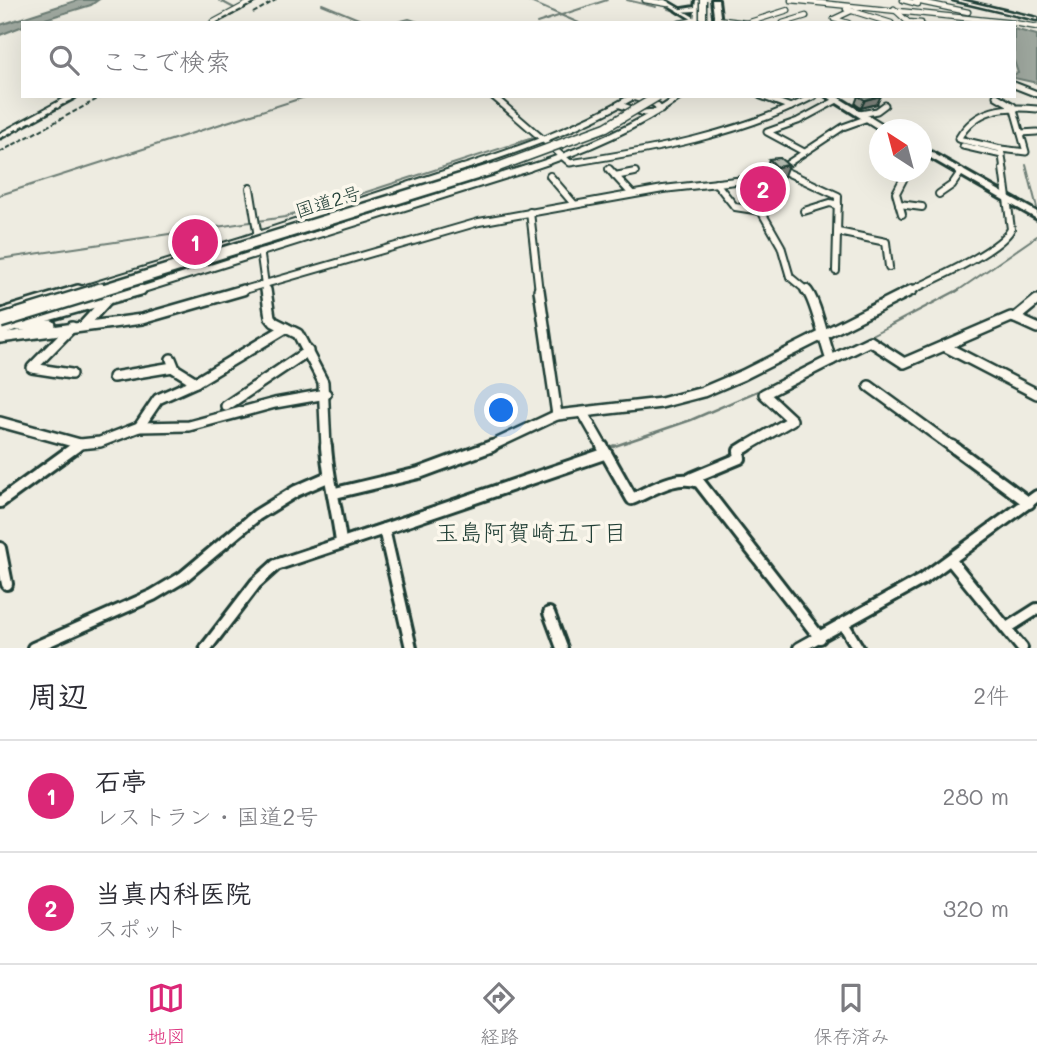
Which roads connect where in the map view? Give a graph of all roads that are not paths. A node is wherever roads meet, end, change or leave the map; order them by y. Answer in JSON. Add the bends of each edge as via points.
{"nodes":[{"id":1,"x":255,"y":0,"type":"edge"},
{"id":2,"x":645,"y":0,"type":"edge"},
{"id":3,"x":662,"y":0,"type":"edge"},
{"id":4,"x":790,"y":0,"type":"edge"},
{"id":5,"x":821,"y":0,"type":"edge"},
{"id":6,"x":903,"y":0,"type":"edge"},
{"id":7,"x":955,"y":0,"type":"edge"},
{"id":8,"x":962,"y":0,"type":"edge"},
{"id":9,"x":916,"y":1,"type":"edge"},
{"id":10,"x":715,"y":2,"type":"edge"},
{"id":11,"x":700,"y":3,"type":"edge"},
{"id":12,"x":668,"y":4,"type":"junction"},
{"id":13,"x":815,"y":4,"type":"junction"},
{"id":14,"x":850,"y":8,"type":"junction"},
{"id":15,"x":788,"y":9,"type":"dead end"},
{"id":16,"x":894,"y":9,"type":"junction"},
{"id":17,"x":679,"y":10,"type":"junction"},
{"id":18,"x":915,"y":11,"type":"junction"},
{"id":19,"x":923,"y":12,"type":"junction"},
{"id":20,"x":943,"y":14,"type":"junction"},
{"id":21,"x":806,"y":16,"type":"dead end"},
{"id":22,"x":867,"y":16,"type":"junction"},
{"id":23,"x":1037,"y":18,"type":"edge"},
{"id":24,"x":861,"y":20,"type":"dead end"},
{"id":25,"x":216,"y":21,"type":"edge"},
{"id":26,"x":697,"y":21,"type":"edge"},
{"id":27,"x":699,"y":21,"type":"edge"},
{"id":28,"x":718,"y":21,"type":"edge"},
{"id":29,"x":753,"y":21,"type":"edge"},
{"id":30,"x":790,"y":21,"type":"edge"},
{"id":31,"x":841,"y":21,"type":"edge"},
{"id":32,"x":884,"y":21,"type":"edge"},
{"id":33,"x":907,"y":21,"type":"edge"},
{"id":34,"x":927,"y":21,"type":"edge"},
{"id":35,"x":952,"y":21,"type":"edge"},
{"id":36,"x":998,"y":21,"type":"edge"},
{"id":37,"x":1007,"y":21,"type":"edge"},
{"id":38,"x":1016,"y":23,"type":"edge"},
{"id":39,"x":1016,"y":23,"type":"edge"},
{"id":40,"x":1025,"y":25,"type":"junction"},
{"id":41,"x":1037,"y":27,"type":"edge"},
{"id":42,"x":1016,"y":86,"type":"edge"},
{"id":43,"x":1025,"y":91,"type":"junction"},
{"id":44,"x":1037,"y":93,"type":"edge"},
{"id":45,"x":70,"y":98,"type":"edge"},
{"id":46,"x":495,"y":98,"type":"edge"},
{"id":47,"x":631,"y":98,"type":"edge"},
{"id":48,"x":636,"y":98,"type":"edge"},
{"id":49,"x":655,"y":98,"type":"edge"},
{"id":50,"x":678,"y":98,"type":"edge"},
{"id":51,"x":766,"y":98,"type":"edge"},
{"id":52,"x":810,"y":98,"type":"edge"},
{"id":53,"x":833,"y":98,"type":"edge"},
{"id":54,"x":999,"y":98,"type":"edge"},
{"id":55,"x":620,"y":105,"type":"junction"},
{"id":56,"x":885,"y":105,"type":"dead end"},
{"id":57,"x":791,"y":107,"type":"junction"},
{"id":58,"x":1012,"y":107,"type":"junction"},
{"id":59,"x":1037,"y":108,"type":"edge"},
{"id":60,"x":660,"y":111,"type":"junction"},
{"id":61,"x":864,"y":116,"type":"junction"},
{"id":62,"x":869,"y":119,"type":"edge"},
{"id":63,"x":1037,"y":132,"type":"edge"},
{"id":64,"x":1021,"y":133,"type":"junction"},
{"id":65,"x":0,"y":136,"type":"edge"},
{"id":66,"x":541,"y":138,"type":"junction"},
{"id":67,"x":963,"y":146,"type":"dead end"},
{"id":68,"x":804,"y":152,"type":"junction"},
{"id":69,"x":1001,"y":152,"type":"junction"},
{"id":70,"x":932,"y":156,"type":"edge"},
{"id":71,"x":564,"y":157,"type":"junction"},
{"id":72,"x":609,"y":169,"type":"dead end"},
{"id":73,"x":780,"y":169,"type":"junction"},
{"id":74,"x":454,"y":171,"type":"junction"},
{"id":75,"x":635,"y":172,"type":"dead end"},
{"id":76,"x":961,"y":172,"type":"junction"},
{"id":77,"x":550,"y":176,"type":"dead end"},
{"id":78,"x":615,"y":176,"type":"junction"},
{"id":79,"x":902,"y":182,"type":"edge"},
{"id":80,"x":716,"y":183,"type":"junction"},
{"id":81,"x":250,"y":188,"type":"dead end"},
{"id":82,"x":464,"y":189,"type":"junction"},
{"id":83,"x":632,"y":194,"type":"junction"},
{"id":84,"x":939,"y":194,"type":"dead end"},
{"id":85,"x":1009,"y":199,"type":"junction"},
{"id":86,"x":574,"y":204,"type":"junction"},
{"id":87,"x":899,"y":204,"type":"junction"},
{"id":88,"x":838,"y":205,"type":"junction"},
{"id":89,"x":922,"y":207,"type":"dead end"},
{"id":90,"x":804,"y":211,"type":"dead end"},
{"id":91,"x":530,"y":212,"type":"junction"},
{"id":92,"x":902,"y":214,"type":"dead end"},
{"id":93,"x":1037,"y":216,"type":"edge"},
{"id":94,"x":838,"y":232,"type":"junction"},
{"id":95,"x":258,"y":234,"type":"junction"},
{"id":96,"x":260,"y":252,"type":"junction"},
{"id":97,"x":889,"y":267,"type":"dead end"},
{"id":98,"x":835,"y":271,"type":"dead end"},
{"id":99,"x":266,"y":283,"type":"junction"},
{"id":100,"x":111,"y":298,"type":"junction"},
{"id":101,"x":1037,"y":300,"type":"edge"},
{"id":102,"x":2,"y":314,"type":"edge"},
{"id":103,"x":1015,"y":318,"type":"junction"},
{"id":104,"x":16,"y":325,"type":"junction"},
{"id":105,"x":84,"y":325,"type":"junction"},
{"id":106,"x":72,"y":327,"type":"junction"},
{"id":107,"x":286,"y":328,"type":"junction"},
{"id":108,"x":1037,"y":328,"type":"edge"},
{"id":109,"x":0,"y":331,"type":"edge"},
{"id":110,"x":821,"y":335,"type":"junction"},
{"id":111,"x":0,"y":338,"type":"edge"},
{"id":112,"x":944,"y":346,"type":"junction"},
{"id":113,"x":308,"y":351,"type":"junction"},
{"id":114,"x":830,"y":358,"type":"junction"},
{"id":115,"x":71,"y":374,"type":"dead end"},
{"id":116,"x":113,"y":377,"type":"dead end"},
{"id":117,"x":196,"y":382,"type":"junction"},
{"id":118,"x":869,"y":386,"type":"dead end"},
{"id":119,"x":326,"y":394,"type":"junction"},
{"id":120,"x":1037,"y":394,"type":"edge"},
{"id":121,"x":226,"y":406,"type":"dead end"},
{"id":122,"x":583,"y":413,"type":"junction"},
{"id":123,"x":557,"y":415,"type":"junction"},
{"id":124,"x":0,"y":422,"type":"edge"},
{"id":125,"x":139,"y":427,"type":"junction"},
{"id":126,"x":80,"y":444,"type":"junction"},
{"id":127,"x":604,"y":454,"type":"junction"},
{"id":128,"x":328,"y":477,"type":"junction"},
{"id":129,"x":692,"y":478,"type":"junction"},
{"id":130,"x":335,"y":493,"type":"junction"},
{"id":131,"x":1033,"y":500,"type":"edge"},
{"id":132,"x":0,"y":502,"type":"edge"},
{"id":133,"x":384,"y":529,"type":"junction"},
{"id":134,"x":341,"y":539,"type":"junction"},
{"id":135,"x":0,"y":548,"type":"edge"},
{"id":136,"x":952,"y":562,"type":"junction"},
{"id":137,"x":7,"y":584,"type":"dead end"},
{"id":138,"x":1037,"y":609,"type":"edge"},
{"id":139,"x":549,"y":614,"type":"dead end"},
{"id":140,"x":844,"y":625,"type":"junction"},
{"id":141,"x":1007,"y":628,"type":"junction"},
{"id":142,"x":820,"y":638,"type":"junction"},
{"id":143,"x":33,"y":648,"type":"edge"},
{"id":144,"x":206,"y":648,"type":"edge"},
{"id":145,"x":411,"y":648,"type":"edge"},
{"id":146,"x":562,"y":648,"type":"edge"},
{"id":147,"x":799,"y":648,"type":"edge"},
{"id":148,"x":858,"y":648,"type":"edge"},
{"id":149,"x":1022,"y":648,"type":"edge"}],
"edges":[{"from":1,"to":25,"type":"street"},
{"from":2,"to":12,"type":"street"},
{"from":3,"to":12,"type":"street"},
{"from":4,"to":13,"type":"street"},
{"from":5,"to":13,"type":"street"},
{"from":6,"to":9,"type":"street"},
{"from":7,"to":23,"type":"street"},
{"from":8,"to":23,"type":"street"},
{"from":9,"to":19,"type":"street"},
{"from":9,"to":37,"type":"street"},
{"from":10,"to":11,"type":"main road"},
{"from":10,"to":28,"type":"main road"},
{"from":11,"to":17,"type":"main road"},
{"from":11,"to":27,"type":"main road"},
{"from":12,"to":17,"type":"street"},
{"from":13,"to":14,"type":"street"},
{"from":14,"to":16,"type":"street"},
{"from":14,"to":22,"type":"street"},
{"from":14,"to":31,"type":"street","via":[[834,19]]},
{"from":15,"to":29,"type":"street"},
{"from":16,"to":18,"type":"street"},
{"from":16,"to":33,"type":"street"},
{"from":17,"to":26,"type":"street"},
{"from":18,"to":19,"type":"street"},
{"from":18,"to":34,"type":"street"},
{"from":19,"to":20,"type":"street"},
{"from":20,"to":35,"type":"street"},
{"from":20,"to":36,"type":"street"},
{"from":21,"to":30,"type":"street"},
{"from":22,"to":24,"type":"street"},
{"from":22,"to":32,"type":"street"},
{"from":38,"to":40,"type":"street"},
{"from":39,"to":40,"type":"street"},
{"from":40,"to":41,"type":"street"},
{"from":42,"to":43,"type":"street"},
{"from":43,"to":44,"type":"street"},
{"from":43,"to":59,"type":"street"},
{"from":45,"to":65,"type":"street"},
{"from":46,"to":66,"type":"street"},
{"from":47,"to":55,"type":"street"},
{"from":48,"to":60,"type":"street","via":[[655,104]]},
{"from":49,"to":102,"type":"main road","name":"国道2号","bridge":true,"via":[[606,127],[525,159]]},
{"from":50,"to":60,"type":"street"},
{"from":51,"to":57,"type":"street"},
{"from":52,"to":57,"type":"street"},
{"from":53,"to":61,"type":"main road"},
{"from":53,"to":68,"type":"street","via":[[798,121],[767,132]]},
{"from":54,"to":58,"type":"street"},
{"from":55,"to":60,"type":"street","via":[[645,113]]},
{"from":55,"to":66,"type":"street"},
{"from":56,"to":61,"type":"street"},
{"from":57,"to":71,"type":"street","via":[[640,150],[570,163]]},
{"from":58,"to":59,"type":"street"},
{"from":58,"to":64,"type":"street"},
{"from":58,"to":69,"type":"street","via":[[986,111],[968,123],[958,139]]},
{"from":60,"to":71,"type":"street","via":[[608,140]]},
{"from":61,"to":62,"type":"main road"},
{"from":61,"to":68,"type":"street"},
{"from":63,"to":64,"type":"street"},
{"from":64,"to":69,"type":"street","via":[[1024,154]]},
{"from":66,"to":71,"type":"street"},
{"from":66,"to":74,"type":"street"},
{"from":67,"to":69,"type":"street"},
{"from":68,"to":73,"type":"street"},
{"from":69,"to":85,"type":"street"},
{"from":70,"to":76,"type":"main road"},
{"from":71,"to":82,"type":"street"},
{"from":72,"to":78,"type":"street"},
{"from":73,"to":80,"type":"street","via":[[763,178]]},
{"from":73,"to":88,"type":"street","via":[[838,196]]},
{"from":74,"to":82,"type":"street"},
{"from":74,"to":95,"type":"street"},
{"from":75,"to":78,"type":"street"},
{"from":76,"to":84,"type":"street"},
{"from":76,"to":85,"type":"main road"},
{"from":77,"to":86,"type":"street"},
{"from":78,"to":83,"type":"street"},
{"from":79,"to":87,"type":"street","via":[[896,193]]},
{"from":80,"to":83,"type":"street"},
{"from":80,"to":110,"type":"street","via":[[735,207],[761,211],[765,216],[790,277],[812,295]]},
{"from":81,"to":95,"type":"street"},
{"from":82,"to":96,"type":"street"},
{"from":83,"to":86,"type":"street"},
{"from":85,"to":93,"type":"main road"},
{"from":85,"to":110,"type":"street","via":[[1011,229],[986,251]]},
{"from":86,"to":91,"type":"street"},
{"from":87,"to":89,"type":"street"},
{"from":87,"to":92,"type":"street"},
{"from":88,"to":90,"type":"street"},
{"from":88,"to":94,"type":"street"},
{"from":91,"to":99,"type":"street","via":[[449,229]]},
{"from":91,"to":123,"type":"street"},
{"from":94,"to":97,"type":"street","via":[[886,242]]},
{"from":94,"to":98,"type":"street"},
{"from":95,"to":96,"type":"street"},
{"from":95,"to":102,"type":"street"},
{"from":96,"to":99,"type":"street"},
{"from":96,"to":100,"type":"street"},
{"from":99,"to":105,"type":"street","via":[[142,318]]},
{"from":99,"to":107,"type":"street","via":[[270,317]]},
{"from":100,"to":104,"type":"street"},
{"from":100,"to":105,"type":"street"},
{"from":101,"to":103,"type":"street"},
{"from":102,"to":104,"type":"street"},
{"from":103,"to":108,"type":"street"},
{"from":103,"to":112,"type":"street"},
{"from":104,"to":106,"type":"street"},
{"from":104,"to":109,"type":"main road"},
{"from":105,"to":106,"type":"street"},
{"from":106,"to":111,"type":"street"},
{"from":106,"to":115,"type":"street","via":[[32,368]]},
{"from":107,"to":113,"type":"street","via":[[298,334]]},
{"from":107,"to":117,"type":"street"},
{"from":110,"to":114,"type":"street"},
{"from":110,"to":122,"type":"street","via":[[703,392],[661,403]]},
{"from":112,"to":114,"type":"street","via":[[904,363],[870,341]]},
{"from":112,"to":120,"type":"street"},
{"from":113,"to":119,"type":"street"},
{"from":113,"to":121,"type":"street"},
{"from":114,"to":129,"type":"street","via":[[764,394],[792,420],[739,451],[740,458]]},
{"from":116,"to":117,"type":"street","via":[[172,363]]},
{"from":117,"to":125,"type":"street","via":[[158,399]]},
{"from":118,"to":131,"type":"street"},
{"from":119,"to":125,"type":"street","via":[[189,426]]},
{"from":119,"to":128,"type":"street"},
{"from":122,"to":123,"type":"street"},
{"from":122,"to":127,"type":"street"},
{"from":123,"to":130,"type":"street","via":[[461,459]]},
{"from":124,"to":126,"type":"street"},
{"from":125,"to":126,"type":"street","via":[[100,442]]},
{"from":126,"to":132,"type":"street"},
{"from":127,"to":129,"type":"street","via":[[632,499]]},
{"from":127,"to":133,"type":"street"},
{"from":128,"to":130,"type":"street"},
{"from":128,"to":143,"type":"street","via":[[257,515],[183,578]]},
{"from":129,"to":142,"type":"street"},
{"from":130,"to":134,"type":"street"},
{"from":131,"to":136,"type":"street"},
{"from":133,"to":134,"type":"street"},
{"from":133,"to":145,"type":"street"},
{"from":134,"to":144,"type":"street","via":[[266,572]]},
{"from":135,"to":137,"type":"street"},
{"from":136,"to":140,"type":"street"},
{"from":136,"to":141,"type":"street"},
{"from":138,"to":141,"type":"street"},
{"from":139,"to":146,"type":"street"},
{"from":140,"to":142,"type":"street"},
{"from":140,"to":148,"type":"street"},
{"from":141,"to":149,"type":"street"},
{"from":142,"to":147,"type":"street"}]}
